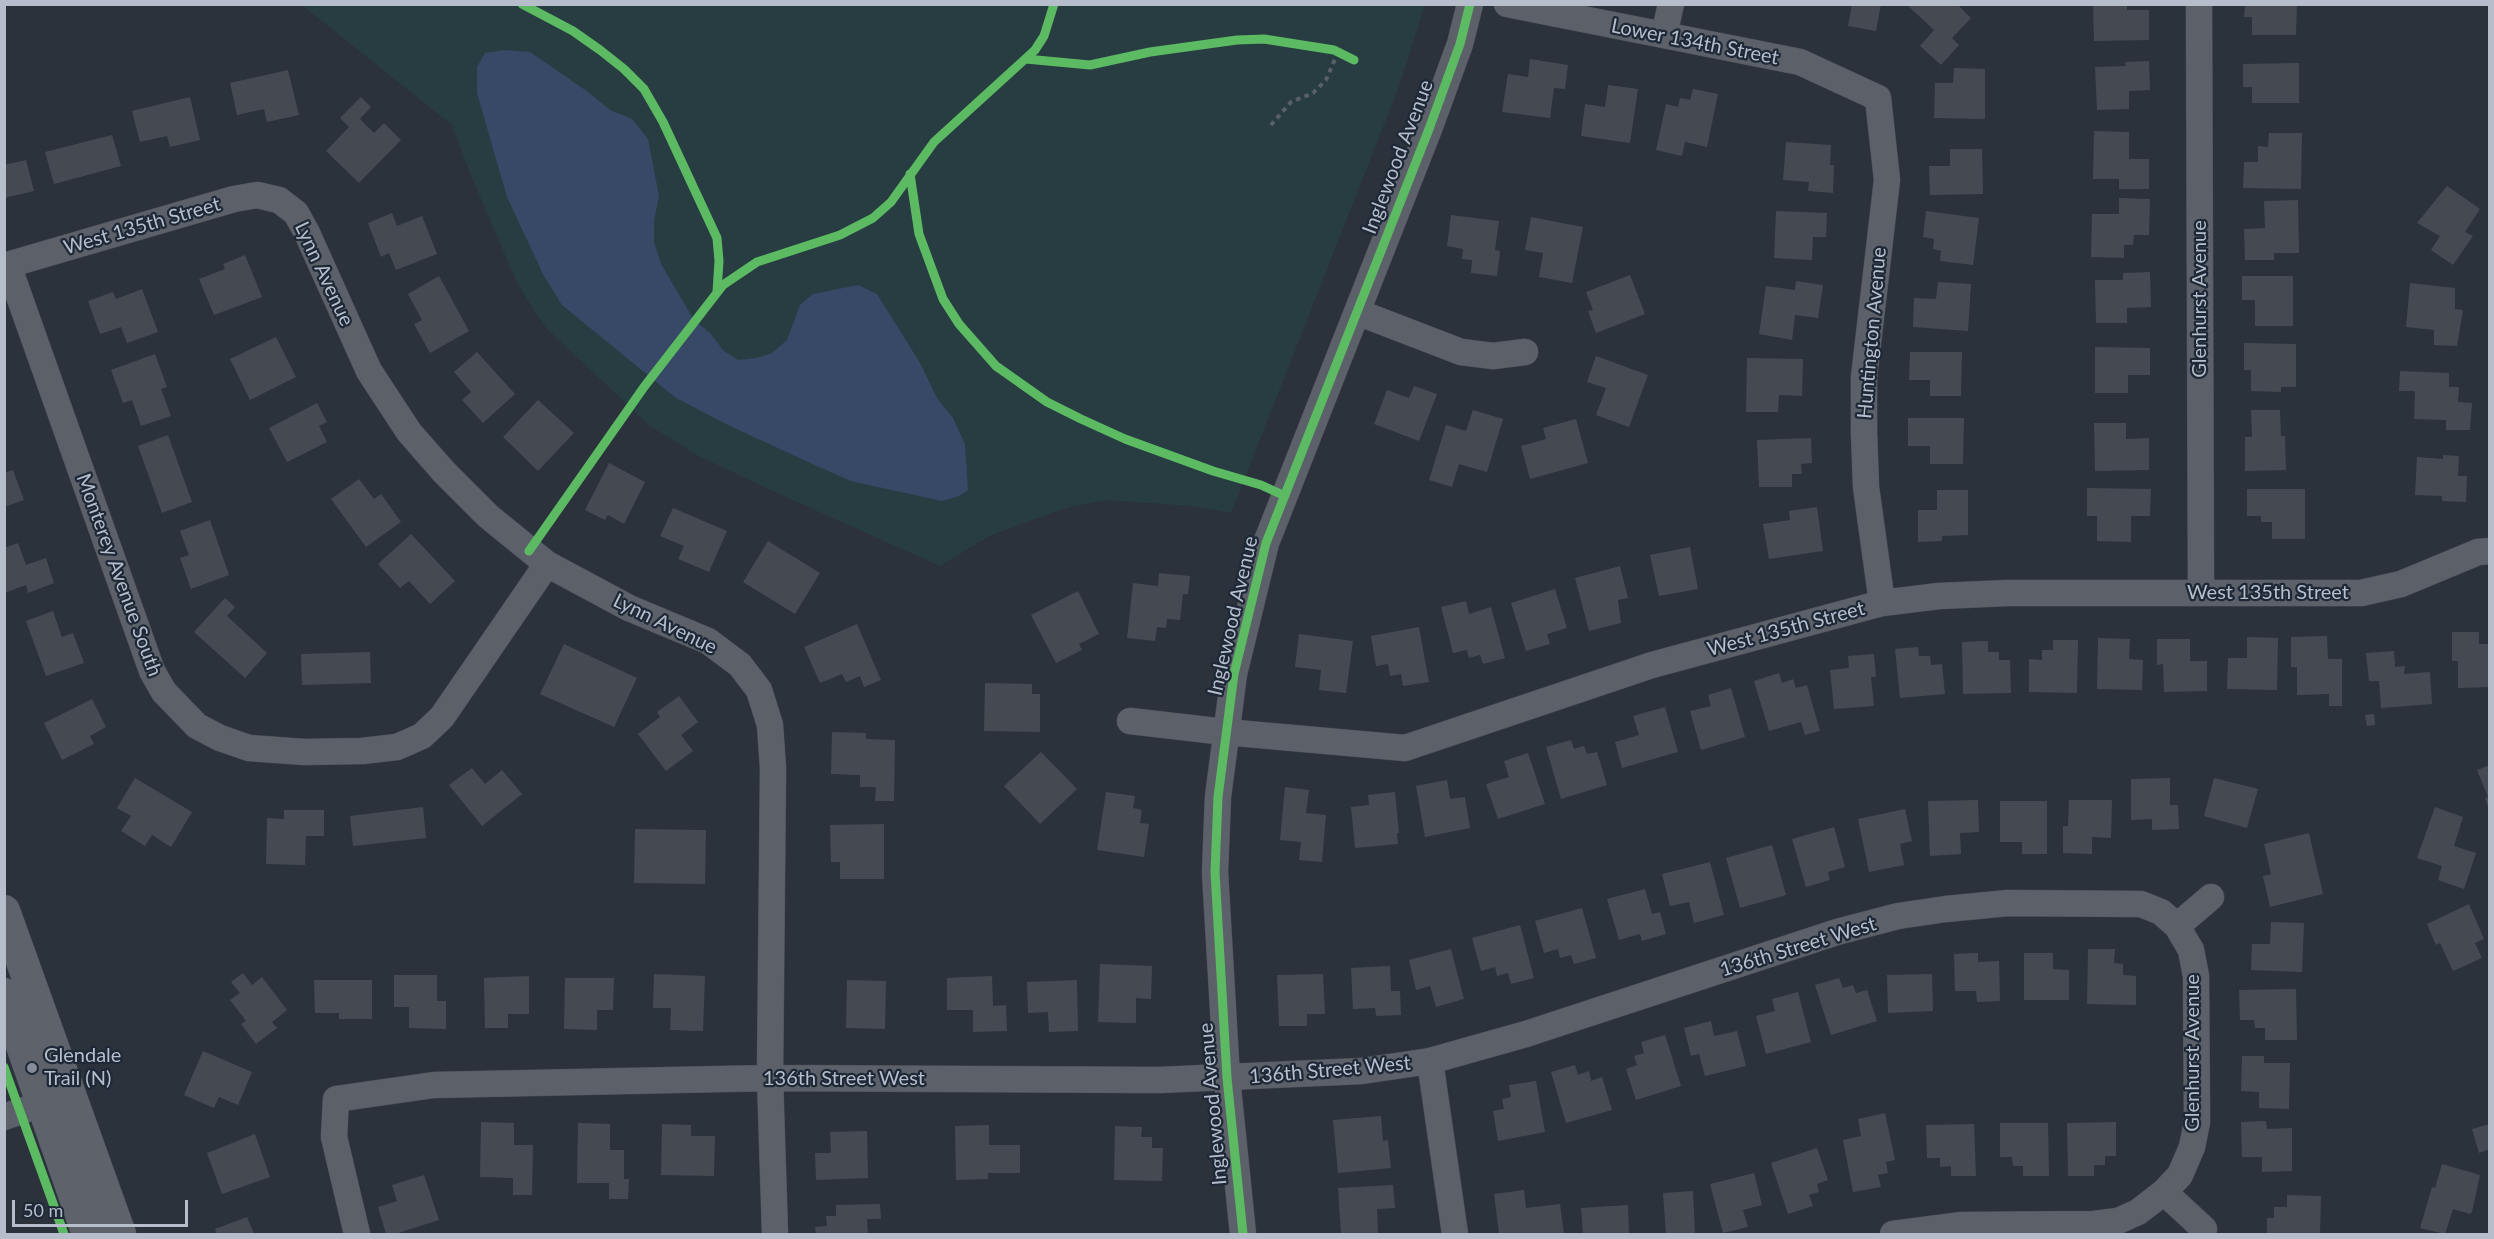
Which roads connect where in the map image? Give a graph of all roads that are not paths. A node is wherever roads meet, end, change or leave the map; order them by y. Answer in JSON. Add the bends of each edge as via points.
{"nodes":[{"id":1,"x":1470,"y":4,"type":"edge"},
{"id":2,"x":1507,"y":4,"type":"edge"},
{"id":3,"x":1671,"y":4,"type":"edge"},
{"id":4,"x":2199,"y":4,"type":"edge"},
{"id":5,"x":1664,"y":36,"type":"junction"},
{"id":6,"x":1878,"y":98,"type":"joint"},
{"id":7,"x":279,"y":200,"type":"joint"},
{"id":8,"x":6,"y":265,"type":"edge"},
{"id":9,"x":1357,"y":312,"type":"junction"},
{"id":10,"x":1525,"y":352,"type":"dead end"},
{"id":11,"x":2490,"y":551,"type":"edge"},
{"id":12,"x":547,"y":564,"type":"junction"},
{"id":13,"x":2201,"y":593,"type":"junction"},
{"id":14,"x":1882,"y":603,"type":"junction"},
{"id":15,"x":1130,"y":721,"type":"dead end"},
{"id":16,"x":1225,"y":732,"type":"junction"},
{"id":17,"x":2211,"y":897,"type":"dead end"},
{"id":18,"x":4,"y":911,"type":"edge"},
{"id":19,"x":2177,"y":926,"type":"junction"},
{"id":20,"x":4,"y":994,"type":"edge"},
{"id":21,"x":1430,"y":1061,"type":"junction"},
{"id":22,"x":770,"y":1078,"type":"junction"},
{"id":23,"x":1227,"y":1078,"type":"junction"},
{"id":24,"x":56,"y":1099,"type":"junction"},
{"id":25,"x":4,"y":1117,"type":"edge"},
{"id":26,"x":2164,"y":1192,"type":"junction"},
{"id":27,"x":2204,"y":1229,"type":"dead end"},
{"id":28,"x":88,"y":1234,"type":"edge"},
{"id":29,"x":120,"y":1234,"type":"edge"},
{"id":30,"x":357,"y":1234,"type":"edge"},
{"id":31,"x":775,"y":1234,"type":"edge"},
{"id":32,"x":1243,"y":1234,"type":"edge"},
{"id":33,"x":1455,"y":1234,"type":"edge"},
{"id":34,"x":1893,"y":1234,"type":"edge"}],
"edges":[{"from":1,"to":9,"type":"street","name":"Inglewood Avenue","via":[[1429,129]]},
{"from":2,"to":5,"type":"street","name":"Lower 134th Street"},
{"from":3,"to":5,"type":"street"},
{"from":4,"to":13,"type":"street","name":"Glenhurst Avenue"},
{"from":5,"to":6,"type":"street","name":"Lower 134th Street","via":[[1800,62]]},
{"from":6,"to":14,"type":"street","name":"Huntington Avenue","via":[[1887,180],[1864,377],[1864,432],[1866,487]]},
{"from":7,"to":8,"type":"street","name":"West 135th Street","via":[[257,195],[234,199]]},
{"from":7,"to":12,"type":"street","name":"Lynn Avenue","via":[[296,213],[369,371],[409,432],[488,516]]},
{"from":8,"to":12,"type":"street","name":"Monterey Avenue South","via":[[152,671],[164,692],[197,726],[249,748],[304,752],[398,747],[422,736],[442,717]]},
{"from":9,"to":10,"type":"street","via":[[1461,352],[1493,356]]},
{"from":9,"to":16,"type":"street","name":"Inglewood Avenue","via":[[1266,543],[1234,674]]},
{"from":11,"to":13,"type":"street","name":"West 135th Street","via":[[2478,552],[2401,584],[2361,593]]},
{"from":12,"to":22,"type":"street","name":"Lynn Avenue","via":[[629,608],[708,641],[740,665],[759,690],[770,725],[773,768]]},
{"from":13,"to":14,"type":"street","name":"West 135th Street","via":[[2008,593]]},
{"from":14,"to":16,"type":"street","name":"West 135th Street","via":[[1652,665],[1405,748]]},
{"from":15,"to":16,"type":"street"},
{"from":16,"to":23,"type":"street","name":"Inglewood Avenue","via":[[1215,872]]},
{"from":17,"to":19,"type":"street"},
{"from":18,"to":24,"type":"main road"},
{"from":19,"to":21,"type":"street","name":"136th Street West","via":[[2161,912],[2140,904],[2008,903],[1898,916]]},
{"from":19,"to":26,"type":"street","name":"Glenhurst Avenue","via":[[2191,950],[2196,976],[2198,1122],[2180,1175]]},
{"from":20,"to":24,"type":"main road"},
{"from":21,"to":23,"type":"street","name":"136th Street West","via":[[1362,1071]]},
{"from":21,"to":33,"type":"street"},
{"from":22,"to":23,"type":"street","name":"136th Street West"},
{"from":22,"to":30,"type":"street","name":"136th Street West","via":[[434,1085],[336,1099],[334,1137]]},
{"from":22,"to":31,"type":"street","name":"Lynn Avenue"},
{"from":23,"to":32,"type":"street","name":"Inglewood Avenue"},
{"from":24,"to":25,"type":"street"},
{"from":24,"to":28,"type":"main road"},
{"from":24,"to":29,"type":"main road"},
{"from":26,"to":27,"type":"street"},
{"from":26,"to":34,"type":"street","name":"Glenhurst Avenue","via":[[2138,1212],[2118,1221],[1962,1225]]}]}
